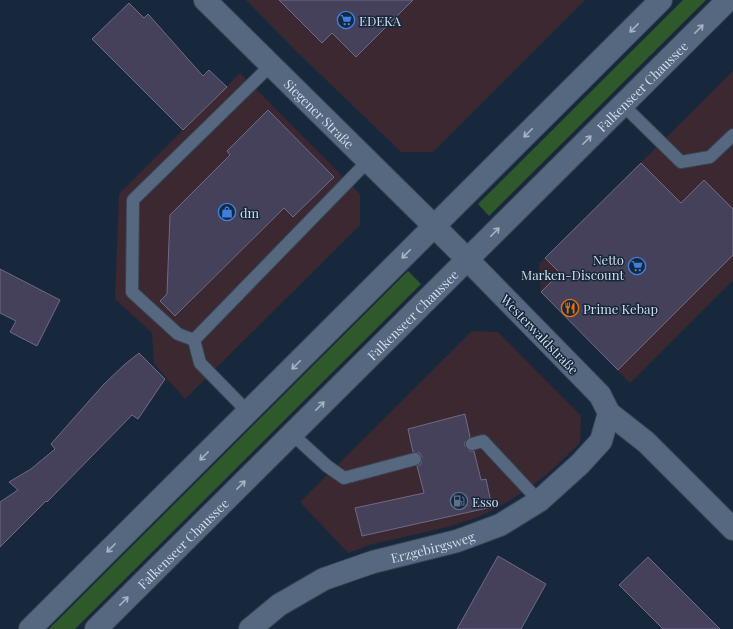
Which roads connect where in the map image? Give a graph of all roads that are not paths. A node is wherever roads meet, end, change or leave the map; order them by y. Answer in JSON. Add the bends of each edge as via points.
{"nodes":[{"id":1,"x":205,"y":0,"type":"edge"},
{"id":2,"x":661,"y":0,"type":"edge"},
{"id":3,"x":728,"y":0,"type":"edge"},
{"id":4,"x":271,"y":65,"type":"junction"},
{"id":5,"x":623,"y":105,"type":"junction"},
{"id":6,"x":733,"y":135,"type":"edge"},
{"id":7,"x":368,"y":162,"type":"junction"},
{"id":8,"x":434,"y":226,"type":"junction"},
{"id":9,"x":467,"y":259,"type":"junction"},
{"id":10,"x":194,"y":340,"type":"junction"},
{"id":11,"x":248,"y":412,"type":"junction"},
{"id":12,"x":609,"y":413,"type":"junction"},
{"id":13,"x":292,"y":434,"type":"junction"},
{"id":14,"x":472,"y":444,"type":"dead end"},
{"id":15,"x":415,"y":459,"type":"dead end"},
{"id":16,"x":539,"y":501,"type":"junction"},
{"id":17,"x":733,"y":529,"type":"edge"},
{"id":18,"x":30,"y":629,"type":"edge"},
{"id":19,"x":96,"y":629,"type":"edge"},
{"id":20,"x":250,"y":629,"type":"edge"}],
"edges":[{"from":1,"to":4,"type":"main road","name":"Siegener Straße"},
{"from":2,"to":8,"type":"main road","one_way":true},
{"from":5,"to":3,"type":"main road","name":"Falkenseer Chaussee","one_way":true},
{"from":4,"to":7,"type":"main road","name":"Siegener Straße"},
{"from":4,"to":10,"type":"lane","via":[[133,200],[132,292],[178,334]]},
{"from":5,"to":6,"type":"lane","via":[[681,162],[710,157]]},
{"from":9,"to":5,"type":"main road","name":"Falkenseer Chaussee","one_way":true},
{"from":7,"to":8,"type":"main road","name":"Siegener Straße"},
{"from":7,"to":10,"type":"lane"},
{"from":8,"to":9,"type":"main road","name":"Westerwaldstraße"},
{"from":8,"to":11,"type":"main road","one_way":true},
{"from":9,"to":12,"type":"main road","name":"Westerwaldstraße","via":[[600,395]]},
{"from":13,"to":9,"type":"main road","name":"Falkenseer Chaussee","one_way":true},
{"from":10,"to":11,"type":"lane","via":[[200,363]]},
{"from":11,"to":18,"type":"main road","one_way":true},
{"from":12,"to":16,"type":"main road","name":"Erzgebirgsweg","via":[[601,441]]},
{"from":12,"to":17,"type":"main road","name":"Westerwaldstraße","via":[[646,442]]},
{"from":13,"to":15,"type":"lane","via":[[344,478]]},
{"from":19,"to":13,"type":"main road","name":"Falkenseer Chaussee","one_way":true},
{"from":14,"to":16,"type":"lane","via":[[482,441]]},
{"from":16,"to":20,"type":"main road","name":"Erzgebirgsweg","via":[[500,525],[457,541],[373,562],[324,579],[279,605]]}]}
